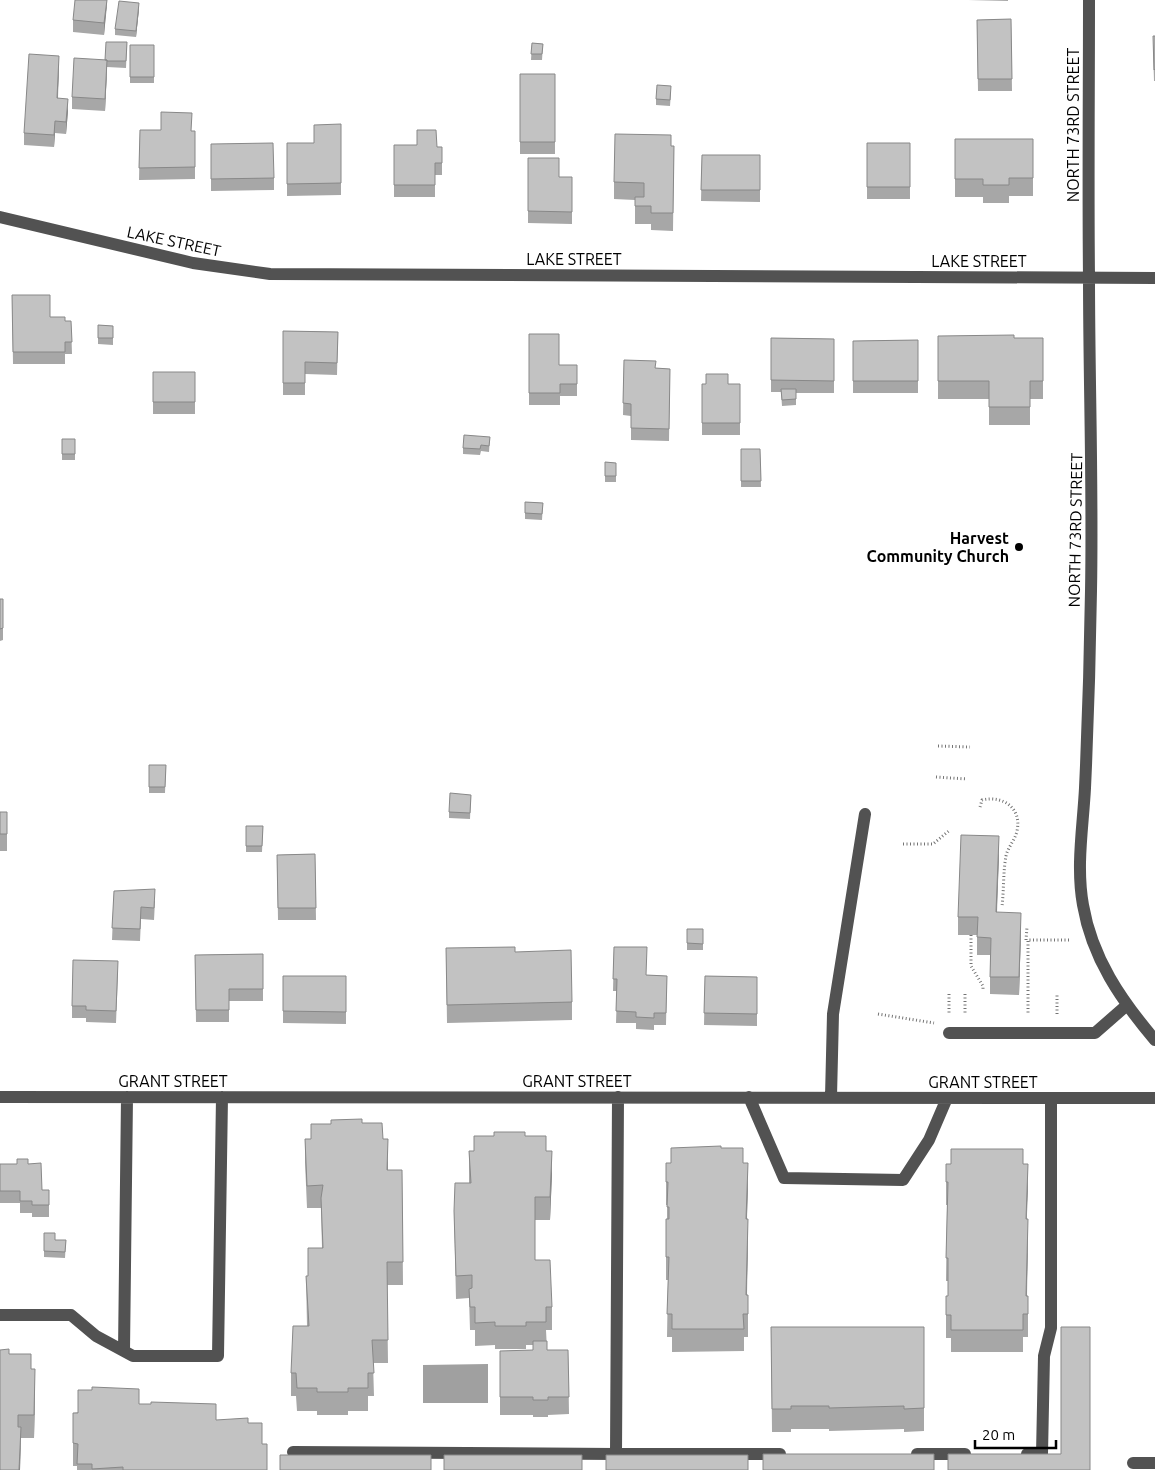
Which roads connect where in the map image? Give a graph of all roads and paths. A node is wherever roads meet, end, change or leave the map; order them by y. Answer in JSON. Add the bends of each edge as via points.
{"nodes":[{"id":1,"x":1089,"y":0,"type":"edge"},
{"id":2,"x":0,"y":217,"type":"edge"},
{"id":3,"x":1089,"y":278,"type":"junction"},
{"id":4,"x":1155,"y":278,"type":"edge"},
{"id":5,"x":938,"y":746,"type":"dead end"},
{"id":6,"x":970,"y":747,"type":"dead end"},
{"id":7,"x":936,"y":777,"type":"dead end"},
{"id":8,"x":968,"y":778,"type":"dead end"},
{"id":9,"x":980,"y":807,"type":"dead end"},
{"id":10,"x":865,"y":814,"type":"dead end"},
{"id":11,"x":950,"y":830,"type":"dead end"},
{"id":12,"x":903,"y":844,"type":"dead end"},
{"id":13,"x":1002,"y":906,"type":"dead end"},
{"id":14,"x":1027,"y":927,"type":"dead end"},
{"id":15,"x":970,"y":935,"type":"edge"},
{"id":16,"x":1025,"y":940,"type":"junction"},
{"id":17,"x":1078,"y":940,"type":"dead end"},
{"id":18,"x":984,"y":991,"type":"dead end"},
{"id":19,"x":949,"y":994,"type":"dead end"},
{"id":20,"x":965,"y":994,"type":"dead end"},
{"id":21,"x":1057,"y":994,"type":"dead end"},
{"id":22,"x":1127,"y":1006,"type":"junction"},
{"id":23,"x":878,"y":1014,"type":"dead end"},
{"id":24,"x":1028,"y":1015,"type":"dead end"},
{"id":25,"x":949,"y":1016,"type":"dead end"},
{"id":26,"x":965,"y":1016,"type":"dead end"},
{"id":27,"x":1057,"y":1016,"type":"dead end"},
{"id":28,"x":915,"y":1018,"type":"dead end"},
{"id":29,"x":949,"y":1033,"type":"dead end"},
{"id":30,"x":1155,"y":1040,"type":"edge"},
{"id":31,"x":0,"y":1097,"type":"edge"},
{"id":32,"x":127,"y":1097,"type":"junction"},
{"id":33,"x":222,"y":1098,"type":"junction"},
{"id":34,"x":618,"y":1098,"type":"junction"},
{"id":35,"x":749,"y":1098,"type":"junction"},
{"id":36,"x":831,"y":1098,"type":"junction"},
{"id":37,"x":947,"y":1098,"type":"junction"},
{"id":38,"x":1051,"y":1098,"type":"junction"},
{"id":39,"x":1155,"y":1098,"type":"edge"},
{"id":40,"x":0,"y":1315,"type":"edge"},
{"id":41,"x":124,"y":1352,"type":"junction"},
{"id":42,"x":293,"y":1452,"type":"dead end"},
{"id":43,"x":616,"y":1454,"type":"junction"},
{"id":44,"x":794,"y":1454,"type":"edge"},
{"id":45,"x":904,"y":1454,"type":"edge"},
{"id":46,"x":983,"y":1454,"type":"edge"},
{"id":47,"x":1013,"y":1454,"type":"edge"},
{"id":48,"x":1133,"y":1463,"type":"dead end"},
{"id":49,"x":1155,"y":1463,"type":"edge"}],
"edges":[{"from":1,"to":3,"type":"street","name":"NORTH 73RD STREET"},
{"from":2,"to":3,"type":"street","name":"LAKE STREET","via":[[192,263],[270,274]]},
{"from":3,"to":4,"type":"street","name":"LAKE STREET"},
{"from":3,"to":22,"type":"street","name":"NORTH 73RD STREET","via":[[1093,503],[1081,890],[1098,953],[1108,978]]},
{"from":5,"to":6,"type":"path"},
{"from":7,"to":8,"type":"path"},
{"from":9,"to":13,"type":"path","via":[[982,800],[1003,800],[1009,803],[1017,819],[1017,832],[1007,855]]},
{"from":10,"to":36,"type":"street","via":[[833,1014]]},
{"from":11,"to":12,"type":"path","via":[[933,844]]},
{"from":14,"to":16,"type":"path"},
{"from":15,"to":18,"type":"path","via":[[971,966]]},
{"from":16,"to":17,"type":"path"},
{"from":16,"to":24,"type":"path"},
{"from":19,"to":25,"type":"path"},
{"from":20,"to":26,"type":"path"},
{"from":21,"to":27,"type":"path"},
{"from":22,"to":29,"type":"street","via":[[1095,1033]]},
{"from":22,"to":30,"type":"street","name":"NORTH 73RD STREET"},
{"from":23,"to":28,"type":"path"},
{"from":31,"to":32,"type":"street","name":"GRANT STREET"},
{"from":32,"to":33,"type":"street","name":"GRANT STREET"},
{"from":32,"to":41,"type":"street"},
{"from":33,"to":34,"type":"street","name":"GRANT STREET"},
{"from":33,"to":41,"type":"street","via":[[218,1356],[133,1356]]},
{"from":34,"to":35,"type":"street","name":"GRANT STREET"},
{"from":34,"to":43,"type":"street"},
{"from":35,"to":36,"type":"street","name":"GRANT STREET"},
{"from":35,"to":37,"type":"street","via":[[784,1178],[903,1180],[929,1140]]},
{"from":36,"to":37,"type":"street","name":"GRANT STREET"},
{"from":37,"to":38,"type":"street","name":"GRANT STREET"},
{"from":38,"to":39,"type":"street","name":"GRANT STREET"},
{"from":38,"to":47,"type":"street","via":[[1051,1328],[1044,1356],[1042,1454]]},
{"from":40,"to":41,"type":"street","via":[[71,1315],[96,1336]]},
{"from":42,"to":43,"type":"street"},
{"from":43,"to":44,"type":"street"},
{"from":45,"to":46,"type":"street"},
{"from":48,"to":49,"type":"street"}]}
